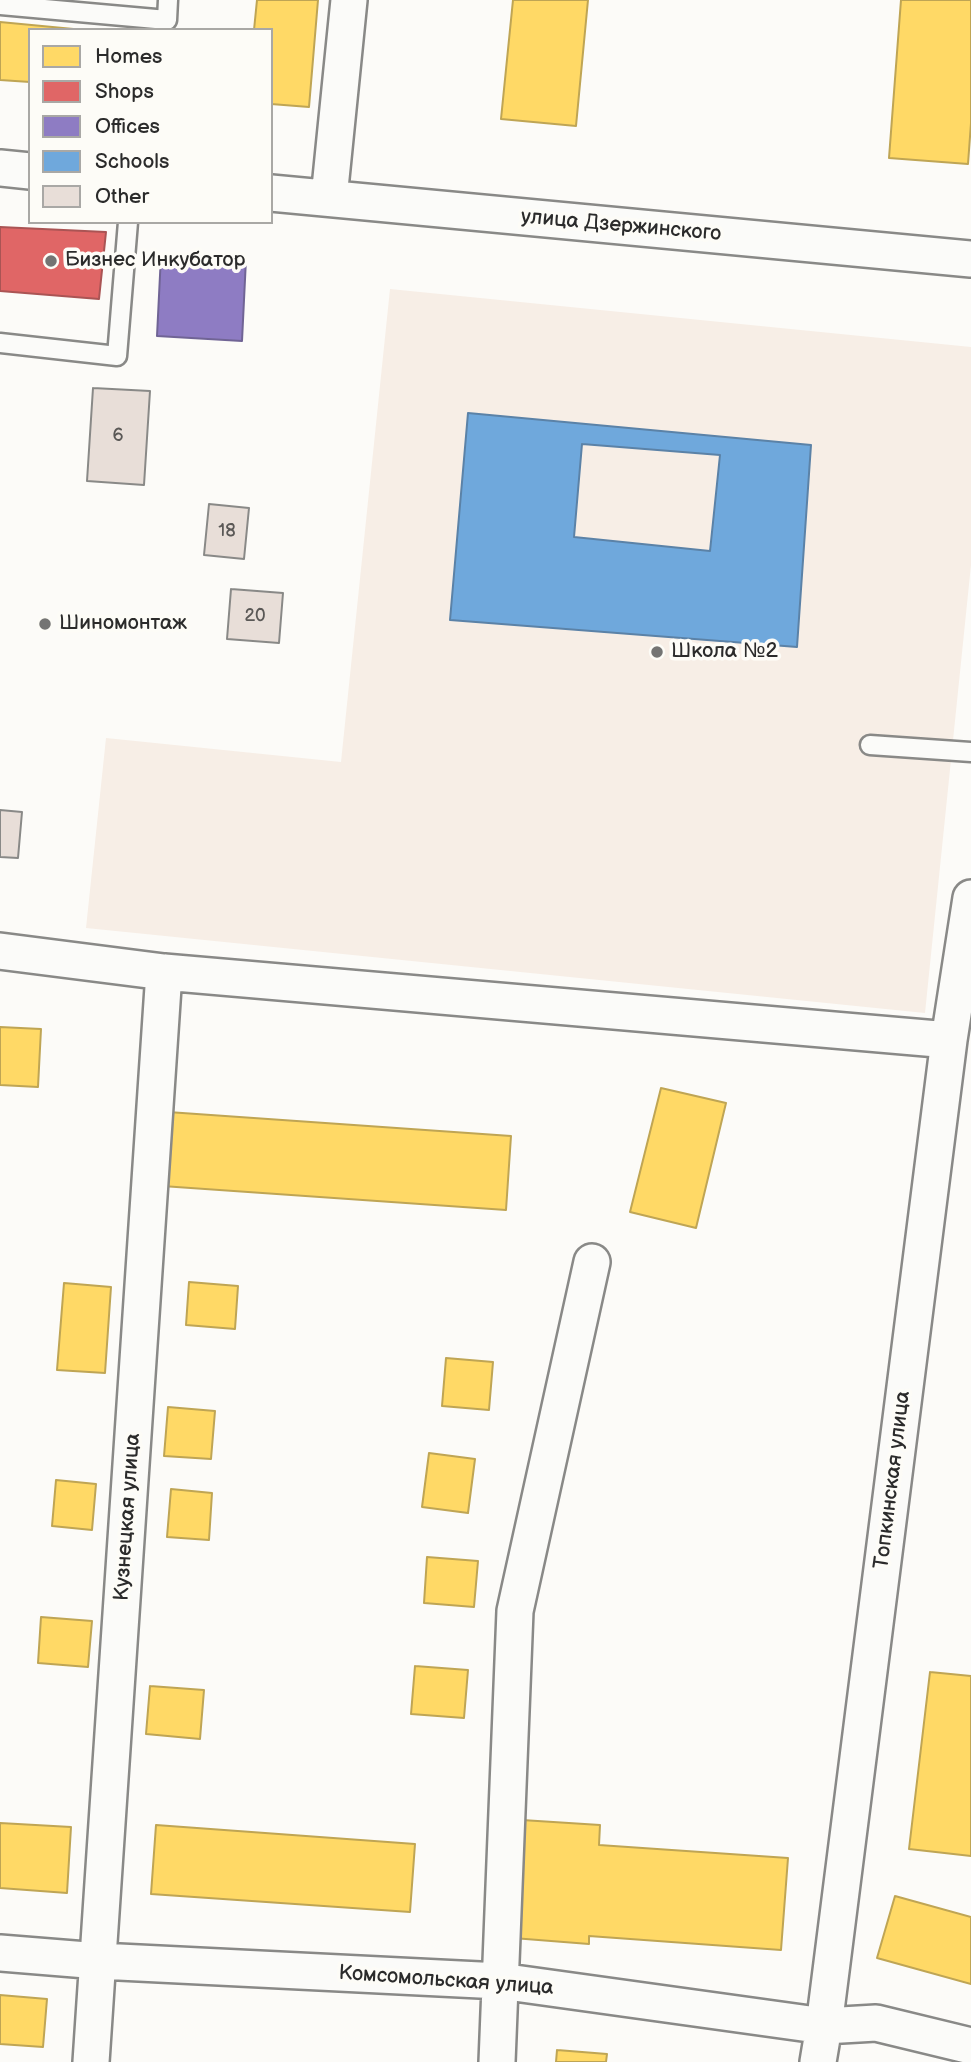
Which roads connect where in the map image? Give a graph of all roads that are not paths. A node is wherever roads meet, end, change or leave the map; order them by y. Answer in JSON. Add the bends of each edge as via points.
{"nodes":[{"id":1,"x":168,"y":0,"type":"edge"},
{"id":2,"x":349,"y":0,"type":"edge"},
{"id":3,"x":0,"y":5,"type":"edge"},
{"id":4,"x":0,"y":168,"type":"edge"},
{"id":5,"x":28,"y":171,"type":"edge"},
{"id":6,"x":273,"y":193,"type":"edge"},
{"id":7,"x":329,"y":198,"type":"junction"},
{"id":8,"x":128,"y":224,"type":"edge"},
{"id":9,"x":971,"y":259,"type":"edge"},
{"id":10,"x":0,"y":343,"type":"edge"},
{"id":11,"x":870,"y":744,"type":"dead end"},
{"id":12,"x":971,"y":752,"type":"edge"},
{"id":13,"x":971,"y":899,"type":"edge"},
{"id":14,"x":0,"y":951,"type":"edge"},
{"id":15,"x":164,"y":972,"type":"junction"},
{"id":16,"x":949,"y":1040,"type":"junction"},
{"id":17,"x":592,"y":1262,"type":"dead end"},
{"id":18,"x":0,"y":1953,"type":"edge"},
{"id":19,"x":99,"y":1961,"type":"junction"},
{"id":20,"x":500,"y":1982,"type":"junction"},
{"id":21,"x":824,"y":2026,"type":"junction"},
{"id":22,"x":971,"y":2046,"type":"edge"},
{"id":23,"x":91,"y":2062,"type":"edge"},
{"id":24,"x":497,"y":2062,"type":"edge"},
{"id":25,"x":818,"y":2062,"type":"edge"}],
"edges":[{"from":1,"to":3,"type":"lane","via":[[167,20]]},
{"from":2,"to":7,"type":"street"},
{"from":4,"to":5,"type":"street"},
{"from":6,"to":7,"type":"street","name":"улица Дзержинского"},
{"from":7,"to":9,"type":"street","name":"улица Дзержинского"},
{"from":8,"to":10,"type":"lane","via":[[117,356]]},
{"from":11,"to":12,"type":"lane"},
{"from":13,"to":16,"type":"street","name":"Топкинская улица"},
{"from":14,"to":15,"type":"street"},
{"from":15,"to":16,"type":"street"},
{"from":15,"to":19,"type":"street","name":"Кузнецкая улица"},
{"from":16,"to":21,"type":"street","name":"Топкинская улица"},
{"from":17,"to":20,"type":"street","via":[[515,1611]]},
{"from":18,"to":19,"type":"street","name":"Комсомольская улица"},
{"from":19,"to":20,"type":"street","name":"Комсомольская улица"},
{"from":19,"to":23,"type":"street","name":"Кузнецкая улица"},
{"from":20,"to":21,"type":"street","name":"Комсомольская улица"},
{"from":20,"to":24,"type":"street"},
{"from":21,"to":22,"type":"street","name":"Комсомольская улица","via":[[876,2023]]},
{"from":21,"to":25,"type":"street","name":"Топкинская улица"}]}
